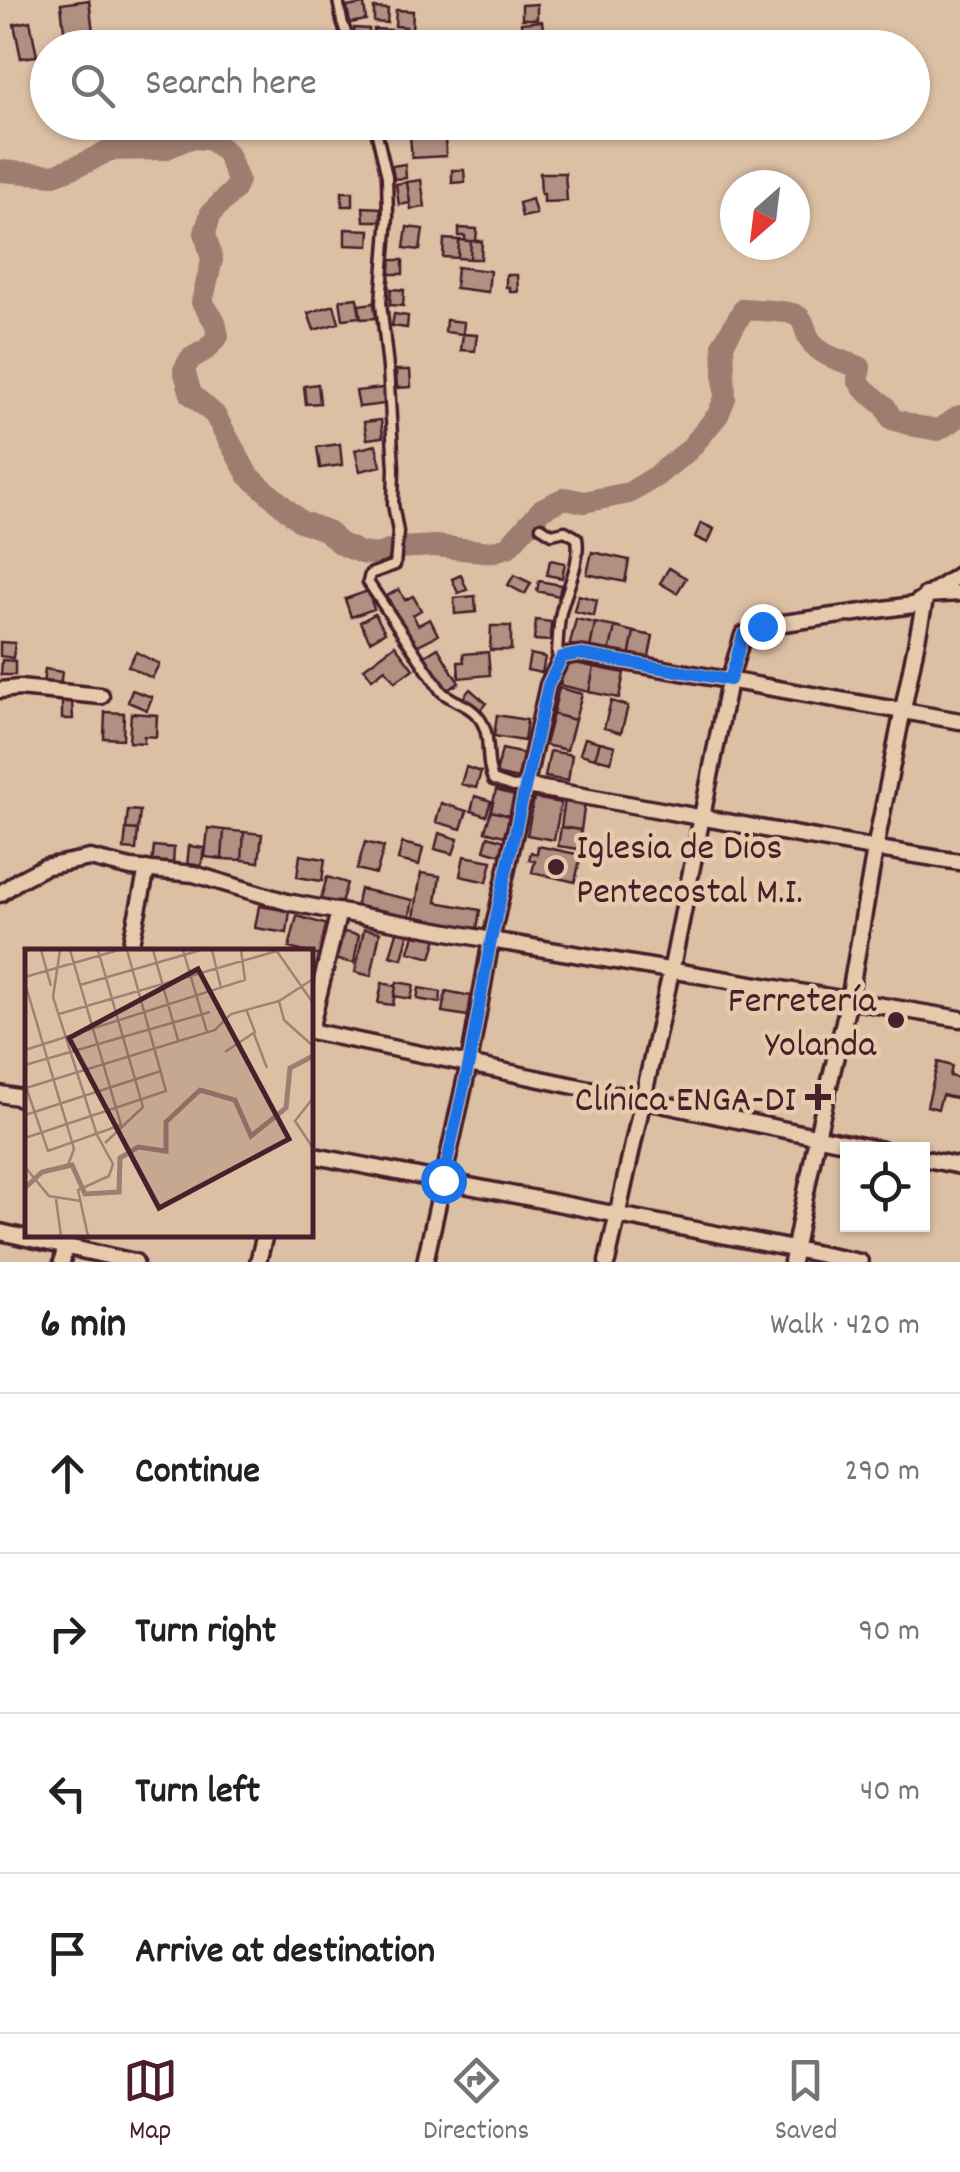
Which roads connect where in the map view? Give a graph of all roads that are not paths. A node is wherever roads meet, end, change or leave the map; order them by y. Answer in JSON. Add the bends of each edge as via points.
{"nodes":[{"id":1,"x":338,"y":0,"type":"edge"},
{"id":2,"x":345,"y":30,"type":"edge"},
{"id":3,"x":378,"y":140,"type":"edge"},
{"id":4,"x":541,"y":527,"type":"dead end"},
{"id":5,"x":960,"y":574,"type":"edge"},
{"id":6,"x":960,"y":593,"type":"edge"},
{"id":7,"x":926,"y":595,"type":"junction"},
{"id":8,"x":562,"y":657,"type":"junction"},
{"id":9,"x":730,"y":680,"type":"junction"},
{"id":10,"x":0,"y":690,"type":"edge"},
{"id":11,"x":101,"y":696,"type":"dead end"},
{"id":12,"x":903,"y":711,"type":"junction"},
{"id":13,"x":960,"y":720,"type":"edge"},
{"id":14,"x":526,"y":786,"type":"junction"},
{"id":15,"x":702,"y":816,"type":"junction"},
{"id":16,"x":876,"y":849,"type":"junction"},
{"id":17,"x":960,"y":862,"type":"edge"},
{"id":18,"x":147,"y":869,"type":"junction"},
{"id":19,"x":0,"y":894,"type":"edge"},
{"id":20,"x":339,"y":912,"type":"junction"},
{"id":21,"x":491,"y":940,"type":"junction"},
{"id":22,"x":130,"y":949,"type":"edge"},
{"id":23,"x":671,"y":972,"type":"junction"},
{"id":24,"x":849,"y":1000,"type":"junction"},
{"id":25,"x":960,"y":1019,"type":"edge"},
{"id":26,"x":312,"y":1022,"type":"edge"},
{"id":27,"x":312,"y":1030,"type":"edge"},
{"id":28,"x":469,"y":1063,"type":"junction"},
{"id":29,"x":0,"y":1094,"type":"edge"},
{"id":30,"x":25,"y":1098,"type":"edge"},
{"id":31,"x":643,"y":1098,"type":"junction"},
{"id":32,"x":818,"y":1136,"type":"junction"},
{"id":33,"x":845,"y":1142,"type":"edge"},
{"id":34,"x":312,"y":1155,"type":"edge"},
{"id":35,"x":930,"y":1160,"type":"edge"},
{"id":36,"x":960,"y":1166,"type":"edge"},
{"id":37,"x":443,"y":1180,"type":"junction"},
{"id":38,"x":617,"y":1214,"type":"junction"},
{"id":39,"x":0,"y":1232,"type":"edge"},
{"id":40,"x":263,"y":1237,"type":"edge"},
{"id":41,"x":65,"y":1248,"type":"edge"},
{"id":42,"x":794,"y":1256,"type":"edge"},
{"id":43,"x":135,"y":1262,"type":"edge"},
{"id":44,"x":258,"y":1262,"type":"edge"},
{"id":45,"x":425,"y":1262,"type":"edge"},
{"id":46,"x":607,"y":1262,"type":"edge"},
{"id":47,"x":860,"y":1262,"type":"edge"}],
"edges":[{"from":1,"to":2,"type":"lane"},
{"from":3,"to":14,"type":"lane","via":[[387,176],[381,303],[398,532],[395,564],[370,574],[368,582],[446,696],[470,708],[486,727],[493,780]]},
{"from":4,"to":8,"type":"lane","via":[[552,534],[565,531],[578,546],[560,616]]},
{"from":5,"to":7,"type":"street"},
{"from":6,"to":7,"type":"street"},
{"from":7,"to":9,"type":"street","via":[[913,604],[762,626],[743,635]]},
{"from":7,"to":12,"type":"street"},
{"from":8,"to":9,"type":"street","via":[[579,654]]},
{"from":8,"to":14,"type":"street","via":[[548,685]]},
{"from":9,"to":12,"type":"street"},
{"from":9,"to":15,"type":"street"},
{"from":10,"to":11,"type":"street"},
{"from":12,"to":13,"type":"street"},
{"from":12,"to":16,"type":"street"},
{"from":14,"to":15,"type":"street"},
{"from":14,"to":21,"type":"street"},
{"from":15,"to":16,"type":"street"},
{"from":15,"to":23,"type":"street"},
{"from":16,"to":17,"type":"street"},
{"from":16,"to":24,"type":"street"},
{"from":18,"to":19,"type":"street","via":[[90,858],[68,861],[44,866]]},
{"from":18,"to":20,"type":"street","via":[[194,874]]},
{"from":18,"to":22,"type":"street"},
{"from":20,"to":21,"type":"street"},
{"from":20,"to":26,"type":"street"},
{"from":21,"to":23,"type":"street"},
{"from":21,"to":28,"type":"street"},
{"from":23,"to":24,"type":"street"},
{"from":23,"to":31,"type":"street"},
{"from":24,"to":25,"type":"street"},
{"from":24,"to":32,"type":"street"},
{"from":27,"to":28,"type":"street"},
{"from":28,"to":31,"type":"street"},
{"from":28,"to":37,"type":"street"},
{"from":29,"to":30,"type":"street"},
{"from":31,"to":32,"type":"street"},
{"from":31,"to":38,"type":"street"},
{"from":32,"to":33,"type":"street"},
{"from":32,"to":42,"type":"street"},
{"from":34,"to":37,"type":"street"},
{"from":35,"to":36,"type":"street"},
{"from":37,"to":38,"type":"street"},
{"from":37,"to":45,"type":"street"},
{"from":38,"to":42,"type":"street"},
{"from":38,"to":46,"type":"street"},
{"from":39,"to":41,"type":"street"},
{"from":40,"to":44,"type":"street"},
{"from":41,"to":43,"type":"street"},
{"from":42,"to":47,"type":"street"}]}
